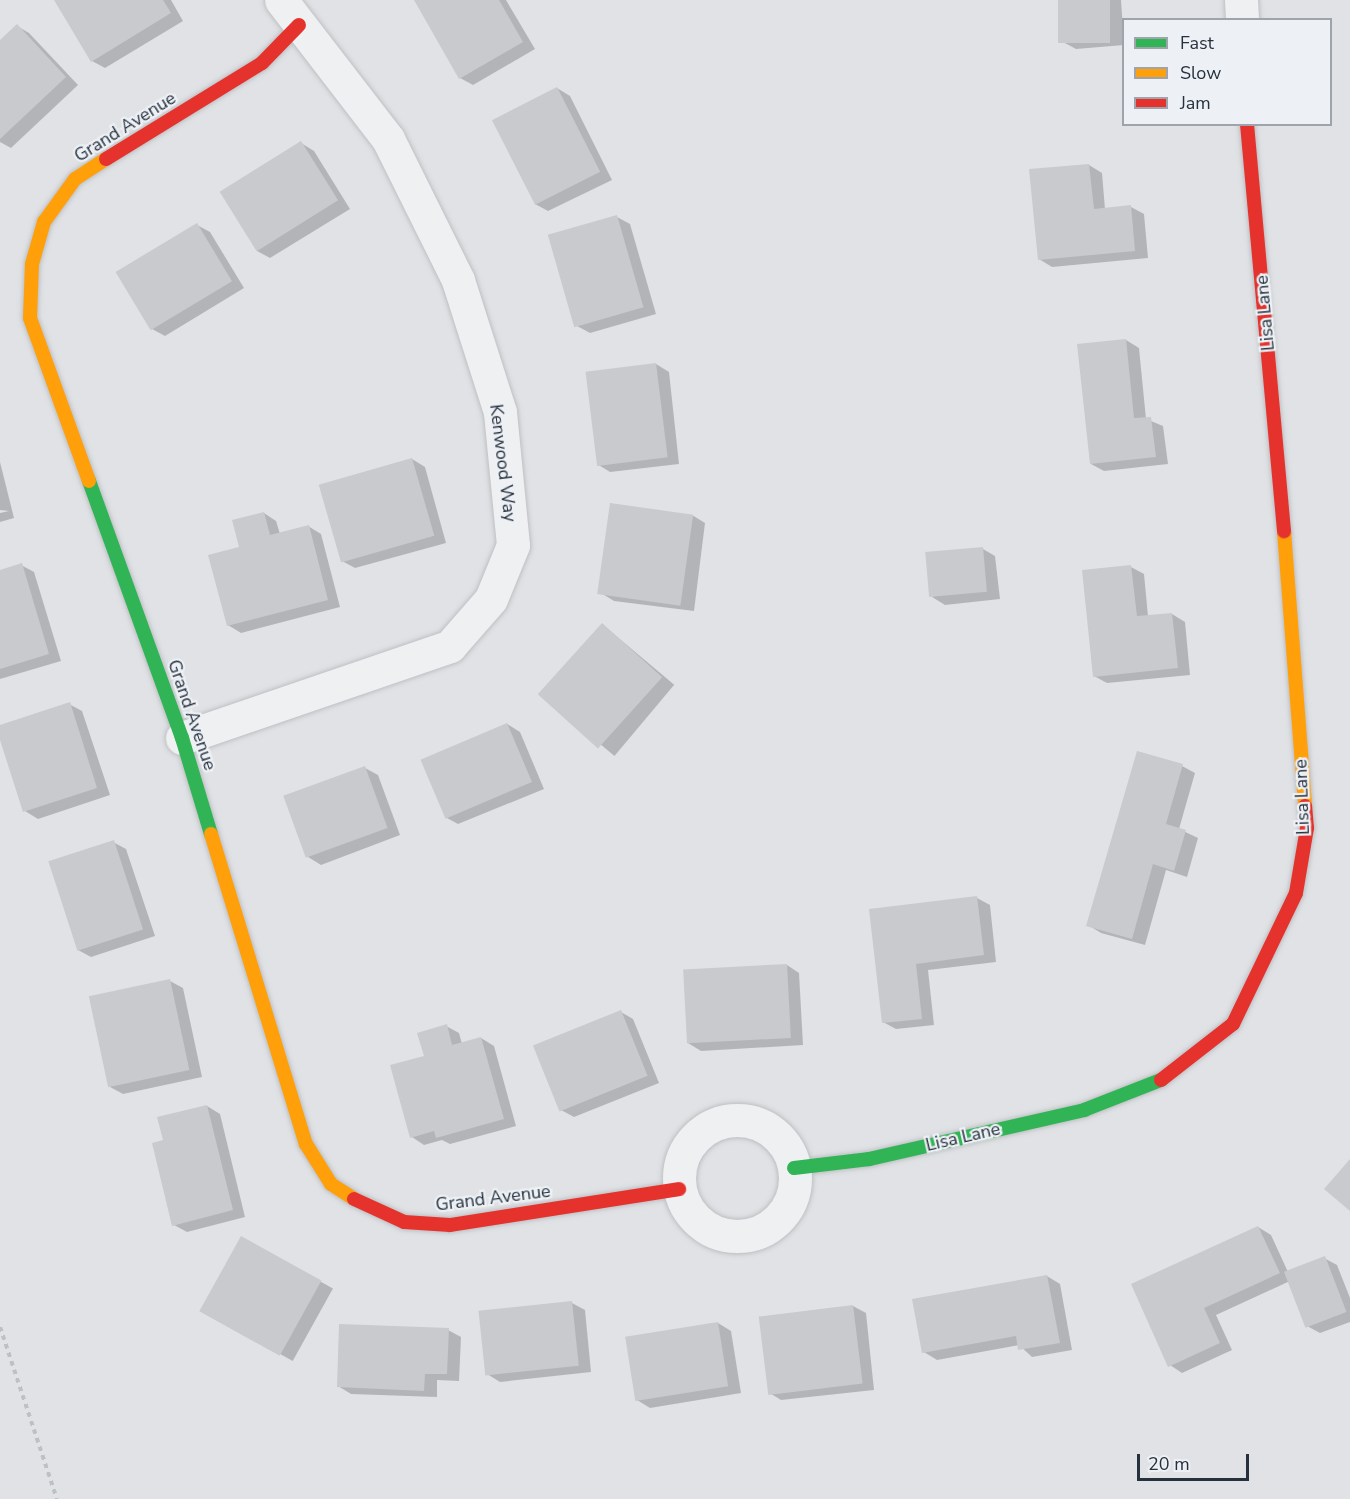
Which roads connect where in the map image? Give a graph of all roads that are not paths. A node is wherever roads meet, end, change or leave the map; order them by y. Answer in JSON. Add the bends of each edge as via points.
{"nodes":[{"id":1,"x":1241,"y":0,"type":"edge"},
{"id":2,"x":290,"y":12,"type":"edge"},
{"id":3,"x":1242,"y":18,"type":"edge"},
{"id":4,"x":1247,"y":126,"type":"edge"},
{"id":5,"x":182,"y":738,"type":"junction"},
{"id":6,"x":794,"y":1168,"type":"junction"},
{"id":7,"x":679,"y":1189,"type":"junction"}],
"edges":[{"from":1,"to":3,"type":"street"},
{"from":2,"to":5,"type":"street","name":"Grand Avenue","via":[[262,63],[75,179],[44,222],[32,264],[30,318]]},
{"from":2,"to":5,"type":"street","name":"Kenwood Way","via":[[388,139],[458,280],[500,412],[513,545],[491,598],[450,646]]},
{"from":4,"to":6,"type":"street","name":"Lisa Lane","via":[[1281,493],[1306,828],[1296,893],[1233,1024],[1166,1078],[1084,1110],[869,1159]]},
{"from":5,"to":7,"type":"street","name":"Grand Avenue","via":[[306,1144],[331,1184],[369,1209],[404,1222],[450,1226]]},
{"from":6,"to":7,"type":"street","via":[[791,1200],[781,1217],[766,1230],[744,1236],[725,1236],[707,1229],[686,1208]]},
{"from":6,"to":7,"type":"street","via":[[782,1140],[765,1127],[745,1120],[724,1121],[699,1133],[686,1149],[679,1169]]}]}
